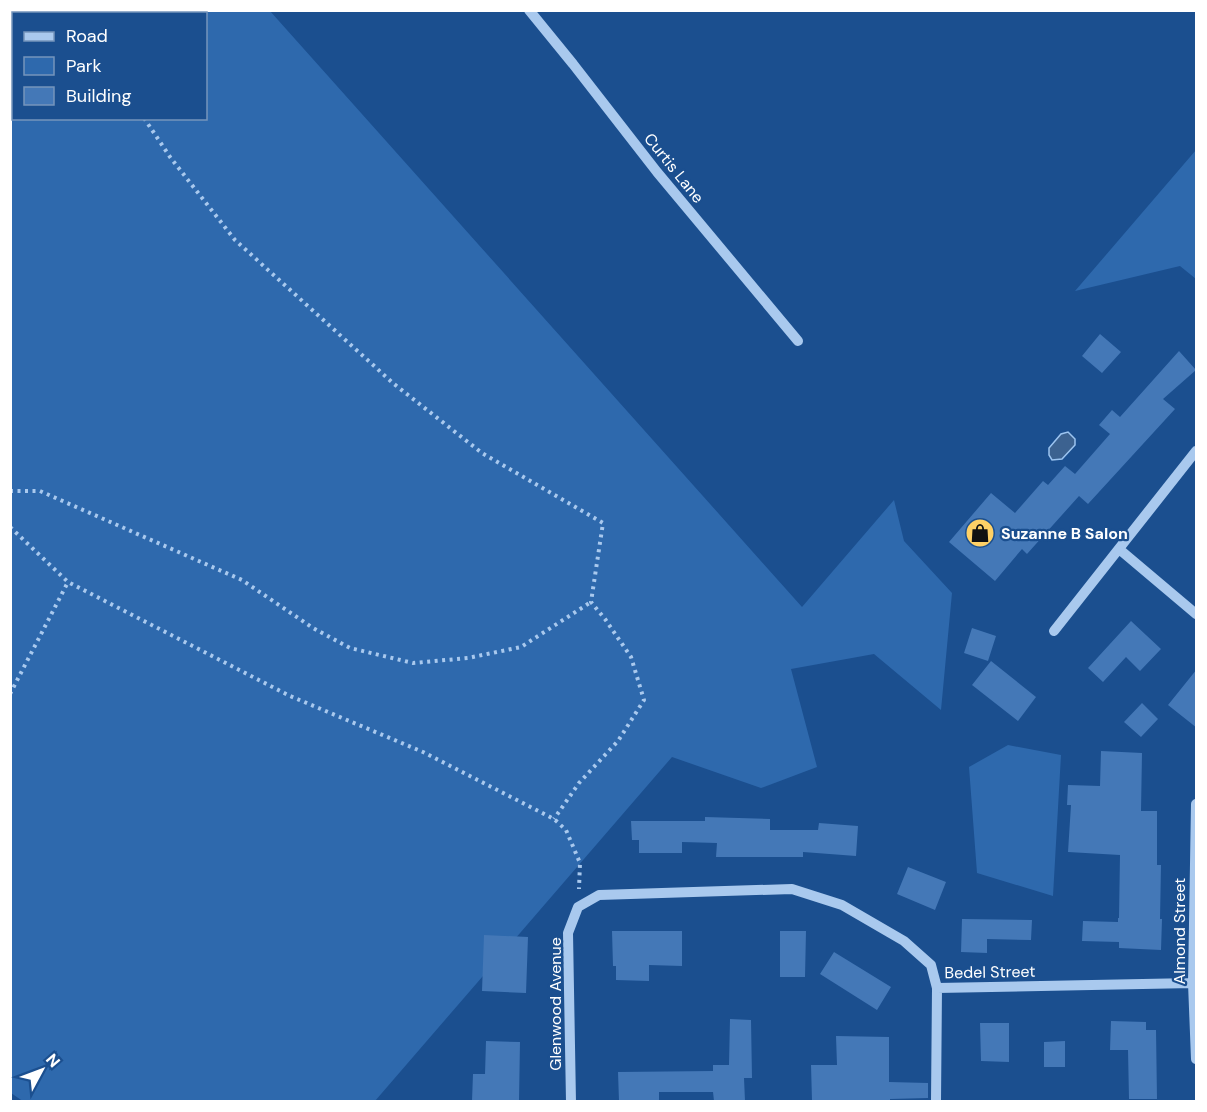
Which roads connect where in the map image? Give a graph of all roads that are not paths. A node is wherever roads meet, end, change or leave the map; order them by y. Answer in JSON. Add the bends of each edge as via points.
{"nodes":[{"id":1,"x":529,"y":10,"type":"edge"},
{"id":2,"x":798,"y":341,"type":"dead end"},
{"id":3,"x":1197,"y":451,"type":"edge"},
{"id":4,"x":1119,"y":549,"type":"junction"},
{"id":5,"x":1197,"y":614,"type":"edge"},
{"id":6,"x":1054,"y":631,"type":"dead end"},
{"id":7,"x":1197,"y":804,"type":"edge"},
{"id":8,"x":578,"y":907,"type":"joint"},
{"id":9,"x":1193,"y":983,"type":"junction"},
{"id":10,"x":937,"y":988,"type":"junction"},
{"id":11,"x":1197,"y":1059,"type":"edge"},
{"id":12,"x":571,"y":1101,"type":"edge"},
{"id":13,"x":936,"y":1101,"type":"edge"}],
"edges":[{"from":1,"to":2,"type":"street","name":"Curtis Lane"},
{"from":3,"to":4,"type":"street"},
{"from":4,"to":5,"type":"street"},
{"from":4,"to":6,"type":"street"},
{"from":7,"to":9,"type":"street","name":"Almond Street"},
{"from":8,"to":10,"type":"street","name":"Bedel Street","via":[[599,895],[792,889],[842,904],[904,941],[931,965]]},
{"from":8,"to":12,"type":"street","name":"Glenwood Avenue","via":[[568,933]]},
{"from":9,"to":10,"type":"street","name":"Bedel Street"},
{"from":9,"to":11,"type":"street","name":"Almond Street"},
{"from":10,"to":13,"type":"street"}]}
